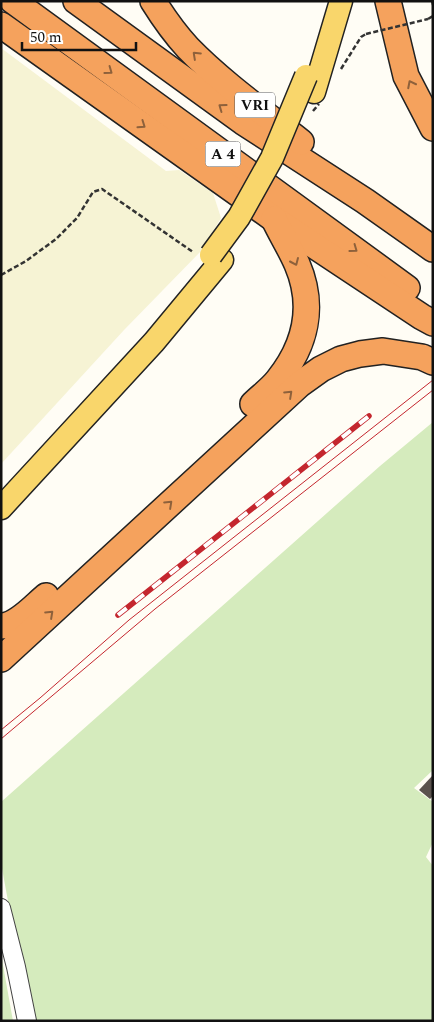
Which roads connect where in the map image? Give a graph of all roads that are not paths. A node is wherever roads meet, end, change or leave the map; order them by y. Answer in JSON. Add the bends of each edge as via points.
{"nodes":[{"id":1,"x":13,"y":1,"type":"edge"},
{"id":2,"x":76,"y":1,"type":"edge"},
{"id":3,"x":153,"y":1,"type":"edge"},
{"id":4,"x":328,"y":1,"type":"edge"},
{"id":5,"x":341,"y":1,"type":"edge"},
{"id":6,"x":388,"y":1,"type":"edge"},
{"id":7,"x":1,"y":25,"type":"edge"},
{"id":8,"x":1,"y":30,"type":"edge"},
{"id":9,"x":30,"y":47,"type":"junction"},
{"id":10,"x":310,"y":84,"type":"junction"},
{"id":11,"x":433,"y":128,"type":"edge"},
{"id":12,"x":365,"y":201,"type":"junction"},
{"id":13,"x":274,"y":219,"type":"junction"},
{"id":14,"x":433,"y":249,"type":"edge"},
{"id":15,"x":213,"y":259,"type":"junction"},
{"id":16,"x":433,"y":307,"type":"edge"},
{"id":17,"x":433,"y":323,"type":"edge"},
{"id":18,"x":433,"y":362,"type":"edge"},
{"id":19,"x":1,"y":487,"type":"edge"},
{"id":20,"x":1,"y":508,"type":"edge"},
{"id":21,"x":1,"y":626,"type":"edge"},
{"id":22,"x":1,"y":659,"type":"edge"},
{"id":23,"x":1,"y":908,"type":"edge"},
{"id":24,"x":27,"y":1021,"type":"edge"}],
"edges":[{"from":1,"to":16,"type":"highway","number":"A 4","one_way":true},
{"from":12,"to":2,"type":"highway","number":"A 4","one_way":true,"via":[[242,122]]},
{"from":12,"to":3,"type":"highway","number":"VRI","one_way":true,"via":[[306,146],[187,47]]},
{"from":4,"to":10,"type":"main road"},
{"from":5,"to":10,"type":"main road"},
{"from":11,"to":6,"type":"highway","one_way":true,"via":[[406,76]]},
{"from":7,"to":9,"type":"highway"},
{"from":8,"to":9,"type":"highway"},
{"from":9,"to":13,"type":"highway","one_way":true},
{"from":10,"to":15,"type":"main road","via":[[283,164],[249,223]]},
{"from":12,"to":14,"type":"highway","number":"A 4"},
{"from":13,"to":17,"type":"highway"},
{"from":13,"to":21,"type":"highway","one_way":true,"via":[[297,264],[306,301],[306,323],[291,362],[277,381],[25,615]]},
{"from":15,"to":19,"type":"main road"},
{"from":15,"to":20,"type":"main road","via":[[154,342]]},
{"from":22,"to":18,"type":"highway","one_way":true,"via":[[300,384],[321,369],[341,358],[383,351],[422,357]]},
{"from":23,"to":24,"type":"street"}]}
